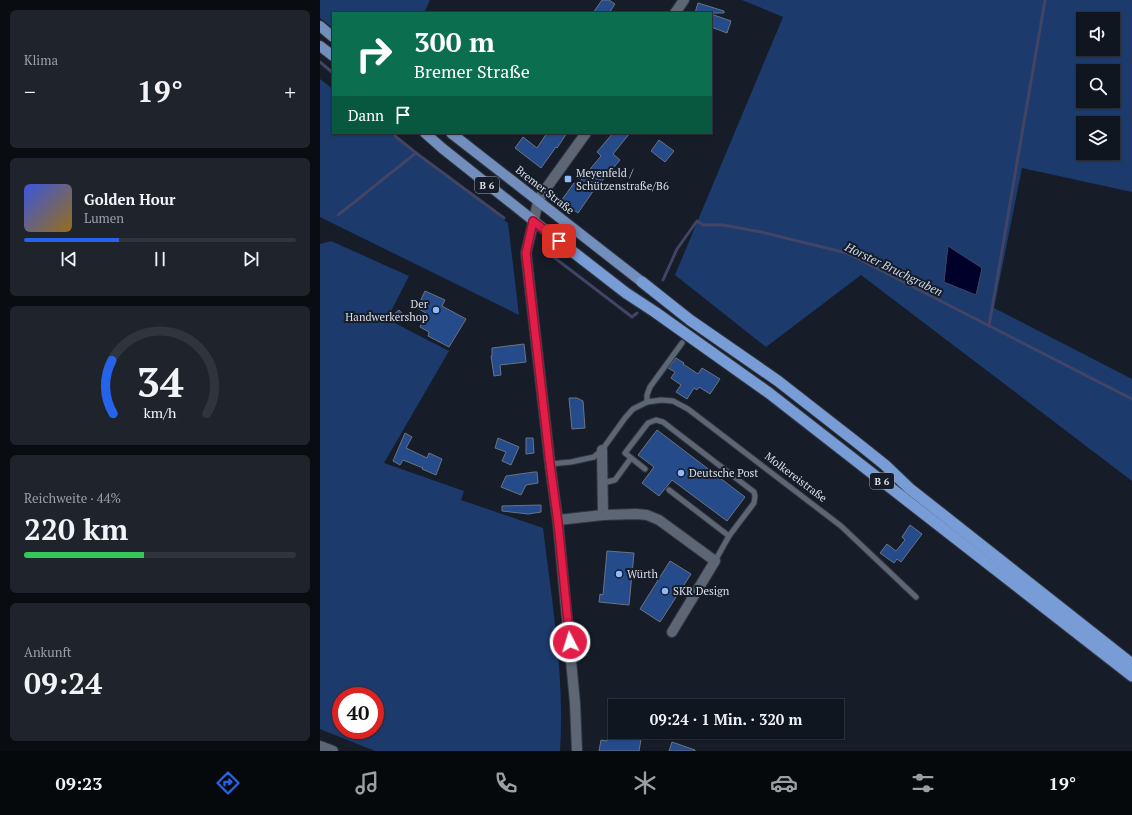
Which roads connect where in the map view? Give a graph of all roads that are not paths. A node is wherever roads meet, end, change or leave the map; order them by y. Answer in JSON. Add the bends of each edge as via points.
{"nodes":[{"id":1,"x":684,"y":0,"type":"edge"},
{"id":2,"x":676,"y":12,"type":"edge"},
{"id":3,"x":320,"y":26,"type":"edge"},
{"id":4,"x":332,"y":35,"type":"edge"},
{"id":5,"x":320,"y":46,"type":"edge"},
{"id":6,"x":332,"y":55,"type":"edge"},
{"id":7,"x":426,"y":134,"type":"edge"},
{"id":8,"x":452,"y":134,"type":"edge"},
{"id":9,"x":585,"y":134,"type":"edge"},
{"id":10,"x":538,"y":202,"type":"junction"},
{"id":11,"x":533,"y":221,"type":"junction"},
{"id":12,"x":559,"y":241,"type":"joint"},
{"id":13,"x":642,"y":282,"type":"joint"},
{"id":14,"x":682,"y":343,"type":"dead end"},
{"id":15,"x":647,"y":402,"type":"junction"},
{"id":16,"x":602,"y":450,"type":"junction"},
{"id":17,"x":631,"y":458,"type":"junction"},
{"id":18,"x":550,"y":464,"type":"junction"},
{"id":19,"x":646,"y":469,"type":"dead end"},
{"id":20,"x":603,"y":483,"type":"junction"},
{"id":21,"x":669,"y":490,"type":"dead end"},
{"id":22,"x":603,"y":515,"type":"junction"},
{"id":23,"x":558,"y":520,"type":"junction"},
{"id":24,"x":729,"y":536,"type":"junction"},
{"id":25,"x":716,"y":561,"type":"junction"},
{"id":26,"x":916,"y":597,"type":"dead end"},
{"id":27,"x":672,"y":632,"type":"dead end"},
{"id":28,"x":1132,"y":664,"type":"edge"},
{"id":29,"x":1132,"y":676,"type":"edge"},
{"id":30,"x":320,"y":746,"type":"edge"},
{"id":31,"x":334,"y":751,"type":"edge"},
{"id":32,"x":577,"y":751,"type":"edge"}],
"edges":[{"from":1,"to":2,"type":"street"},
{"from":3,"to":4,"type":"main road"},
{"from":5,"to":6,"type":"main road"},
{"from":7,"to":11,"type":"main road","number":"B 6"},
{"from":8,"to":10,"type":"main road","name":"Bremer Straße","number":"B 6"},
{"from":9,"to":10,"type":"street"},
{"from":10,"to":11,"type":"street"},
{"from":10,"to":13,"type":"main road","name":"Bremer Straße","number":"B 6"},
{"from":11,"to":12,"type":"main road","number":"B 6"},
{"from":11,"to":18,"type":"street","via":[[526,253]]},
{"from":12,"to":29,"type":"highway","number":"B 6","via":[[626,293],[769,393]]},
{"from":13,"to":28,"type":"highway","number":"B 6","via":[[690,320],[778,381]]},
{"from":14,"to":15,"type":"lane","via":[[650,387]]},
{"from":15,"to":16,"type":"lane","name":"Molkereistraße","via":[[633,409]]},
{"from":15,"to":26,"type":"lane","name":"Molkereistraße","via":[[673,402],[688,409],[841,526]]},
{"from":16,"to":18,"type":"lane","name":"Molkereistraße","via":[[594,457]]},
{"from":16,"to":20,"type":"street"},
{"from":17,"to":19,"type":"lane"},
{"from":17,"to":20,"type":"lane","via":[[615,480]]},
{"from":17,"to":24,"type":"lane","via":[[625,453],[648,423],[656,420],[663,422],[754,492],[754,504]]},
{"from":18,"to":23,"type":"street"},
{"from":20,"to":22,"type":"street"},
{"from":21,"to":24,"type":"lane"},
{"from":22,"to":23,"type":"street"},
{"from":22,"to":25,"type":"street","via":[[647,515],[659,520]]},
{"from":23,"to":32,"type":"street"},
{"from":24,"to":25,"type":"lane"},
{"from":25,"to":27,"type":"street"},
{"from":30,"to":31,"type":"street"}]}
